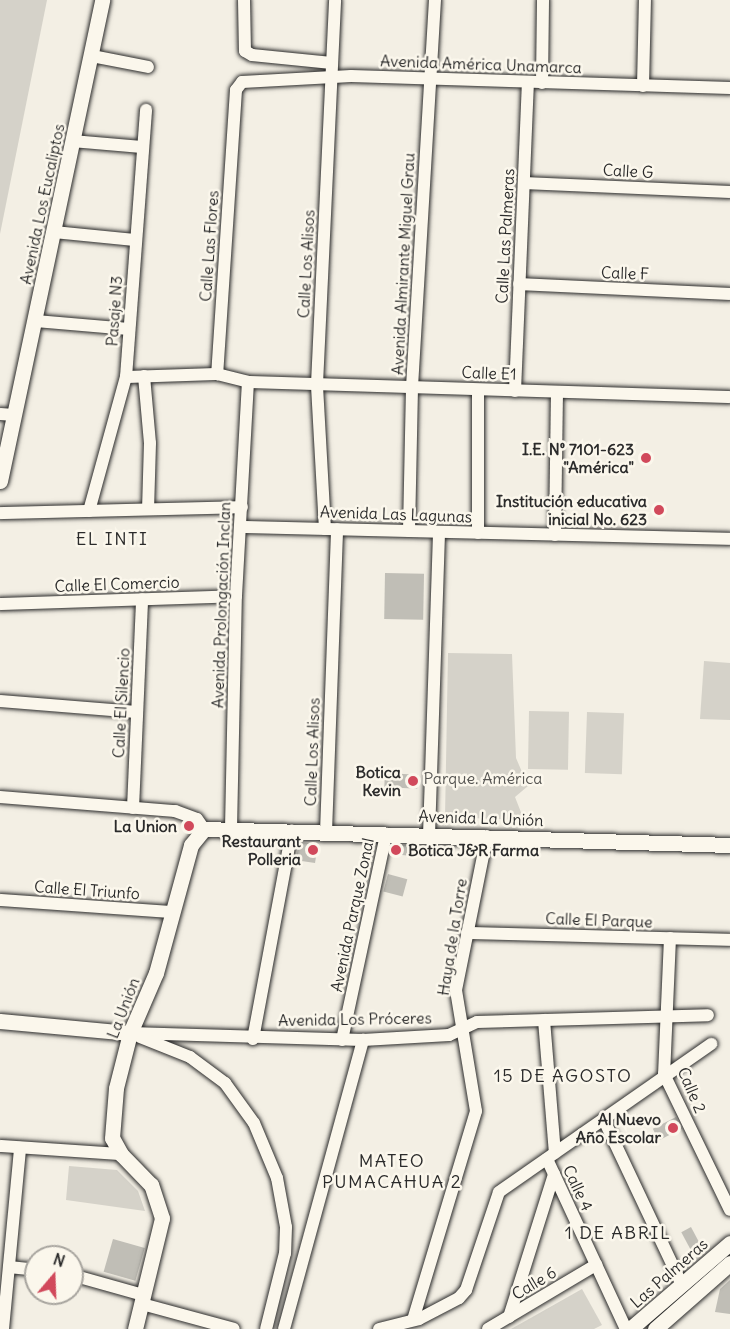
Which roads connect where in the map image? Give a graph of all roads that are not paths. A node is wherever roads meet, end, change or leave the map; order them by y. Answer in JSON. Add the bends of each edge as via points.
{"nodes":[{"id":1,"x":102,"y":0,"type":"edge"},
{"id":2,"x":244,"y":0,"type":"edge"},
{"id":3,"x":335,"y":0,"type":"edge"},
{"id":4,"x":435,"y":0,"type":"edge"},
{"id":5,"x":543,"y":0,"type":"edge"},
{"id":6,"x":645,"y":0,"type":"edge"},
{"id":7,"x":92,"y":56,"type":"junction"},
{"id":8,"x":332,"y":63,"type":"junction"},
{"id":9,"x":148,"y":68,"type":"dead end"},
{"id":10,"x":331,"y":77,"type":"junction"},
{"id":11,"x":431,"y":80,"type":"junction"},
{"id":12,"x":528,"y":83,"type":"junction"},
{"id":13,"x":542,"y":83,"type":"junction"},
{"id":14,"x":643,"y":86,"type":"junction"},
{"id":15,"x":730,"y":88,"type":"edge"},
{"id":16,"x":236,"y":90,"type":"joint"},
{"id":17,"x":146,"y":110,"type":"dead end"},
{"id":18,"x":72,"y":141,"type":"junction"},
{"id":19,"x":142,"y":147,"type":"junction"},
{"id":20,"x":524,"y":183,"type":"junction"},
{"id":21,"x":730,"y":192,"type":"edge"},
{"id":22,"x":54,"y":232,"type":"junction"},
{"id":23,"x":135,"y":240,"type":"junction"},
{"id":24,"x":519,"y":284,"type":"junction"},
{"id":25,"x":730,"y":294,"type":"edge"},
{"id":26,"x":36,"y":321,"type":"junction"},
{"id":27,"x":129,"y":329,"type":"junction"},
{"id":28,"x":217,"y":374,"type":"junction"},
{"id":29,"x":126,"y":376,"type":"junction"},
{"id":30,"x":144,"y":376,"type":"junction"},
{"id":31,"x":248,"y":382,"type":"junction"},
{"id":32,"x":317,"y":384,"type":"junction"},
{"id":33,"x":412,"y":387,"type":"junction"},
{"id":34,"x":478,"y":390,"type":"junction"},
{"id":35,"x":515,"y":391,"type":"junction"},
{"id":36,"x":557,"y":392,"type":"junction"},
{"id":37,"x":730,"y":397,"type":"edge"},
{"id":38,"x":7,"y":414,"type":"edge"},
{"id":39,"x":0,"y":427,"type":"edge"},
{"id":40,"x":0,"y":481,"type":"edge"},
{"id":41,"x":242,"y":507,"type":"junction"},
{"id":42,"x":148,"y":509,"type":"junction"},
{"id":43,"x":89,"y":511,"type":"junction"},
{"id":44,"x":0,"y":513,"type":"edge"},
{"id":45,"x":241,"y":526,"type":"junction"},
{"id":46,"x":331,"y":529,"type":"junction"},
{"id":47,"x":409,"y":531,"type":"junction"},
{"id":48,"x":439,"y":532,"type":"junction"},
{"id":49,"x":478,"y":533,"type":"junction"},
{"id":50,"x":555,"y":535,"type":"junction"},
{"id":51,"x":730,"y":539,"type":"edge"},
{"id":52,"x":236,"y":596,"type":"junction"},
{"id":53,"x":142,"y":599,"type":"junction"},
{"id":54,"x":0,"y":604,"type":"edge"},
{"id":55,"x":0,"y":701,"type":"edge"},
{"id":56,"x":137,"y":712,"type":"junction"},
{"id":57,"x":0,"y":797,"type":"edge"},
{"id":58,"x":133,"y":808,"type":"junction"},
{"id":59,"x":204,"y":829,"type":"junction"},
{"id":60,"x":231,"y":829,"type":"junction"},
{"id":61,"x":292,"y":831,"type":"junction"},
{"id":62,"x":326,"y":832,"type":"junction"},
{"id":63,"x":386,"y":834,"type":"junction"},
{"id":64,"x":429,"y":835,"type":"junction"},
{"id":65,"x":487,"y":836,"type":"junction"},
{"id":66,"x":730,"y":845,"type":"edge"},
{"id":67,"x":0,"y":900,"type":"edge"},
{"id":68,"x":172,"y":912,"type":"junction"},
{"id":69,"x":467,"y":933,"type":"junction"},
{"id":70,"x":670,"y":938,"type":"junction"},
{"id":71,"x":730,"y":940,"type":"edge"},
{"id":72,"x":708,"y":1015,"type":"dead end"},
{"id":73,"x":664,"y":1016,"type":"junction"},
{"id":74,"x":544,"y":1020,"type":"junction"},
{"id":75,"x":0,"y":1021,"type":"edge"},
{"id":76,"x":462,"y":1029,"type":"junction"},
{"id":77,"x":130,"y":1033,"type":"junction"},
{"id":78,"x":253,"y":1039,"type":"junction"},
{"id":79,"x":342,"y":1040,"type":"junction"},
{"id":80,"x":363,"y":1040,"type":"junction"},
{"id":81,"x":711,"y":1044,"type":"dead end"},
{"id":82,"x":664,"y":1074,"type":"junction"},
{"id":83,"x":604,"y":1120,"type":"junction"},
{"id":84,"x":0,"y":1146,"type":"edge"},
{"id":85,"x":20,"y":1148,"type":"junction"},
{"id":86,"x":121,"y":1154,"type":"junction"},
{"id":87,"x":551,"y":1156,"type":"junction"},
{"id":88,"x":554,"y":1174,"type":"junction"},
{"id":89,"x":730,"y":1210,"type":"edge"},
{"id":90,"x":730,"y":1243,"type":"edge"},
{"id":91,"x":730,"y":1263,"type":"edge"},
{"id":92,"x":596,"y":1265,"type":"junction"},
{"id":93,"x":9,"y":1267,"type":"junction"},
{"id":94,"x":24,"y":1269,"type":"edge"},
{"id":95,"x":84,"y":1279,"type":"edge"},
{"id":96,"x":682,"y":1286,"type":"junction"},
{"id":97,"x":143,"y":1300,"type":"junction"},
{"id":98,"x":509,"y":1317,"type":"junction"},
{"id":99,"x":413,"y":1320,"type":"junction"},
{"id":100,"x":3,"y":1329,"type":"edge"},
{"id":101,"x":135,"y":1329,"type":"edge"},
{"id":102,"x":234,"y":1329,"type":"edge"},
{"id":103,"x":266,"y":1329,"type":"edge"},
{"id":104,"x":284,"y":1329,"type":"edge"},
{"id":105,"x":380,"y":1329,"type":"edge"},
{"id":106,"x":488,"y":1329,"type":"edge"},
{"id":107,"x":628,"y":1329,"type":"edge"},
{"id":108,"x":654,"y":1329,"type":"edge"}],
"edges":[{"from":1,"to":7,"type":"street","name":"Avenida Los Eucaliptos"},
{"from":2,"to":8,"type":"street","via":[[245,51],[252,55]]},
{"from":3,"to":8,"type":"street","name":"Calle Los Alisos"},
{"from":4,"to":11,"type":"street","name":"Avenida Almirante Miguel Grau"},
{"from":5,"to":13,"type":"street"},
{"from":6,"to":14,"type":"street"},
{"from":7,"to":9,"type":"street"},
{"from":7,"to":18,"type":"street","name":"Avenida Los Eucaliptos"},
{"from":8,"to":10,"type":"street","name":"Calle Los Alisos"},
{"from":10,"to":11,"type":"street","name":"Avenida América Unamarca"},
{"from":10,"to":16,"type":"street","name":"Avenida América Unamarca","via":[[247,80]]},
{"from":10,"to":32,"type":"street","name":"Calle Los Alisos"},
{"from":11,"to":12,"type":"street","name":"Avenida América Unamarca"},
{"from":11,"to":33,"type":"street","name":"Avenida Almirante Miguel Grau"},
{"from":12,"to":13,"type":"street","name":"Avenida América Unamarca"},
{"from":12,"to":20,"type":"street","name":"Calle Las Palmeras"},
{"from":13,"to":14,"type":"street","name":"Avenida América Unamarca"},
{"from":14,"to":15,"type":"street","name":"Avenida América Unamarca"},
{"from":16,"to":28,"type":"street","name":"Calle Las Flores"},
{"from":17,"to":19,"type":"street","name":"Pasaje N3"},
{"from":18,"to":19,"type":"street"},
{"from":18,"to":22,"type":"street","name":"Avenida Los Eucaliptos"},
{"from":19,"to":23,"type":"street","name":"Pasaje N3"},
{"from":20,"to":21,"type":"street","name":"Calle G"},
{"from":20,"to":24,"type":"street","name":"Calle Las Palmeras"},
{"from":22,"to":23,"type":"street"},
{"from":22,"to":26,"type":"street","name":"Avenida Los Eucaliptos"},
{"from":23,"to":27,"type":"street","name":"Pasaje N3"},
{"from":24,"to":25,"type":"street","name":"Calle F"},
{"from":24,"to":35,"type":"street","name":"Calle Las Palmeras"},
{"from":26,"to":27,"type":"street"},
{"from":26,"to":38,"type":"street","name":"Avenida Los Eucaliptos"},
{"from":27,"to":29,"type":"street","name":"Pasaje N3"},
{"from":28,"to":30,"type":"street"},
{"from":28,"to":31,"type":"street"},
{"from":29,"to":30,"type":"street"},
{"from":29,"to":43,"type":"street","name":"Pasaje N3"},
{"from":30,"to":42,"type":"street","via":[[150,443]]},
{"from":31,"to":32,"type":"street","name":"Calle E1"},
{"from":31,"to":41,"type":"street","name":"Avenida Prolongación Inclan"},
{"from":32,"to":33,"type":"street","name":"Calle E1"},
{"from":32,"to":46,"type":"street","name":"Calle Los Alisos"},
{"from":33,"to":34,"type":"street","name":"Calle E1"},
{"from":33,"to":47,"type":"street","name":"Avenida Almirante Miguel Grau"},
{"from":34,"to":35,"type":"street","name":"Calle E1"},
{"from":34,"to":49,"type":"street"},
{"from":35,"to":36,"type":"street","name":"Calle E1"},
{"from":36,"to":37,"type":"street","name":"Calle E1"},
{"from":36,"to":50,"type":"street"},
{"from":38,"to":39,"type":"street"},
{"from":38,"to":40,"type":"street","name":"Avenida Los Eucaliptos"},
{"from":41,"to":42,"type":"street"},
{"from":41,"to":45,"type":"street","name":"Avenida Prolongación Inclan"},
{"from":42,"to":43,"type":"street"},
{"from":43,"to":44,"type":"street"},
{"from":45,"to":46,"type":"street","name":"Avenida Las Lagunas"},
{"from":45,"to":52,"type":"street","name":"Avenida Prolongación Inclan"},
{"from":46,"to":47,"type":"street","name":"Avenida Las Lagunas"},
{"from":46,"to":62,"type":"street","name":"Calle Los Alisos"},
{"from":47,"to":48,"type":"street","name":"Avenida Las Lagunas"},
{"from":48,"to":49,"type":"street","name":"Avenida Las Lagunas"},
{"from":48,"to":64,"type":"street"},
{"from":49,"to":50,"type":"street","name":"Avenida Las Lagunas"},
{"from":50,"to":51,"type":"street","name":"Avenida Las Lagunas"},
{"from":52,"to":53,"type":"street","name":"Calle El Comercio"},
{"from":52,"to":60,"type":"street","name":"Avenida Prolongación Inclan"},
{"from":53,"to":54,"type":"street","name":"Calle El Comercio"},
{"from":53,"to":56,"type":"street","name":"Calle El Silencio"},
{"from":55,"to":56,"type":"street"},
{"from":56,"to":58,"type":"street","name":"Calle El Silencio"},
{"from":57,"to":58,"type":"street"},
{"from":58,"to":59,"type":"street","via":[[186,814]]},
{"from":59,"to":60,"type":"street"},
{"from":59,"to":68,"type":"street","name":"La Unión","via":[[191,845]]},
{"from":60,"to":61,"type":"street","name":"Avenida La Unión"},
{"from":61,"to":62,"type":"street","name":"Avenida La Unión"},
{"from":61,"to":78,"type":"street"},
{"from":62,"to":63,"type":"street","name":"Avenida La Unión"},
{"from":63,"to":64,"type":"street","name":"Avenida La Unión"},
{"from":63,"to":79,"type":"street","name":"Avenida Parque Zonal"},
{"from":64,"to":65,"type":"street","name":"Avenida La Unión"},
{"from":65,"to":66,"type":"street","name":"Avenida La Unión"},
{"from":65,"to":69,"type":"street","name":"Haya de la Torre"},
{"from":67,"to":68,"type":"street","name":"Calle El Triunfo"},
{"from":68,"to":77,"type":"street","name":"La Unión","via":[[156,973]]},
{"from":69,"to":70,"type":"street","name":"Calle El Parque"},
{"from":69,"to":76,"type":"street","name":"Haya de la Torre","via":[[456,990]]},
{"from":70,"to":71,"type":"street","name":"Calle El Parque"},
{"from":70,"to":73,"type":"street","name":"Calle 2"},
{"from":72,"to":73,"type":"street","name":"Avenida Los Próceres"},
{"from":73,"to":74,"type":"street","name":"Avenida Los Próceres"},
{"from":73,"to":82,"type":"street","name":"Calle 2"},
{"from":74,"to":76,"type":"street","name":"Avenida Los Próceres","via":[[477,1022]]},
{"from":74,"to":87,"type":"street"},
{"from":75,"to":77,"type":"street","name":"Avenida Los Próceres"},
{"from":76,"to":80,"type":"street","name":"Avenida Los Próceres","via":[[449,1035]]},
{"from":76,"to":99,"type":"street","name":"Haya de la Torre","via":[[476,1111]]},
{"from":77,"to":78,"type":"street","name":"Avenida Los Próceres"},
{"from":77,"to":86,"type":"street","name":"La Unión","via":[[116,1088],[112,1138]]},
{"from":77,"to":103,"type":"street","via":[[190,1058],[225,1083],[254,1123],[277,1178],[286,1227],[285,1253]]},
{"from":78,"to":79,"type":"street","name":"Avenida Los Próceres"},
{"from":79,"to":80,"type":"street","name":"Avenida Los Próceres"},
{"from":80,"to":104,"type":"street"},
{"from":81,"to":82,"type":"street"},
{"from":82,"to":83,"type":"street"},
{"from":82,"to":89,"type":"street","name":"Calle 2"},
{"from":83,"to":87,"type":"street"},
{"from":83,"to":96,"type":"street"},
{"from":84,"to":85,"type":"street"},
{"from":85,"to":86,"type":"street"},
{"from":85,"to":93,"type":"street"},
{"from":86,"to":97,"type":"street","name":"La Unión","via":[[151,1185],[162,1218]]},
{"from":87,"to":88,"type":"street","name":"Calle 4"},
{"from":87,"to":99,"type":"street","via":[[506,1186],[494,1199],[463,1294]]},
{"from":88,"to":92,"type":"street","name":"Calle 4"},
{"from":88,"to":98,"type":"street"},
{"from":90,"to":96,"type":"street","name":"Las Palmeras"},
{"from":91,"to":108,"type":"street"},
{"from":92,"to":98,"type":"street","name":"Calle 6"},
{"from":92,"to":107,"type":"street","name":"Calle 4"},
{"from":93,"to":94,"type":"street"},
{"from":93,"to":100,"type":"street"},
{"from":95,"to":97,"type":"street"},
{"from":96,"to":107,"type":"street","name":"Las Palmeras"},
{"from":97,"to":101,"type":"street"},
{"from":97,"to":102,"type":"street"},
{"from":98,"to":106,"type":"street","name":"Calle 6"},
{"from":99,"to":105,"type":"street"}]}
